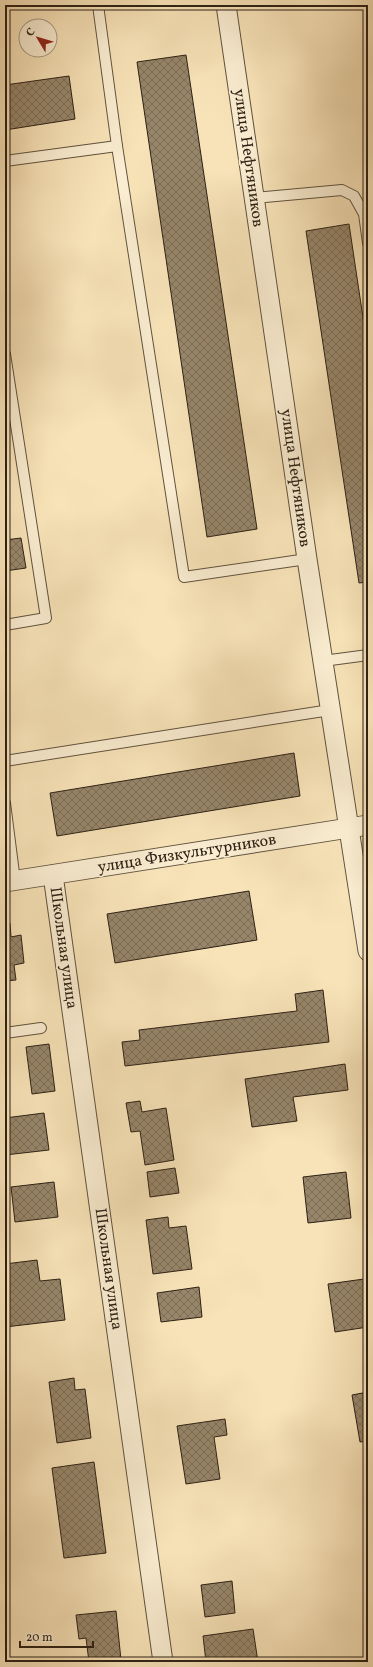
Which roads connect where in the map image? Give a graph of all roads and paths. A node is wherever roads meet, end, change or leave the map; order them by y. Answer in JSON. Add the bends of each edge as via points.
{"nodes":[{"id":1,"x":98,"y":5,"type":"edge"},
{"id":2,"x":226,"y":5,"type":"edge"},
{"id":3,"x":117,"y":146,"type":"junction"},
{"id":4,"x":5,"y":161,"type":"edge"},
{"id":5,"x":254,"y":198,"type":"junction"},
{"id":6,"x":368,"y":243,"type":"edge"},
{"id":7,"x":5,"y":354,"type":"edge"},
{"id":8,"x":307,"y":559,"type":"junction"},
{"id":9,"x":5,"y":625,"type":"edge"},
{"id":10,"x":368,"y":655,"type":"edge"},
{"id":11,"x":323,"y":661,"type":"junction"},
{"id":12,"x":330,"y":710,"type":"junction"},
{"id":13,"x":5,"y":762,"type":"edge"},
{"id":14,"x":5,"y":803,"type":"edge"},
{"id":15,"x":368,"y":825,"type":"edge"},
{"id":16,"x":348,"y":828,"type":"junction"},
{"id":17,"x":53,"y":875,"type":"junction"},
{"id":18,"x":10,"y":882,"type":"edge"},
{"id":19,"x":368,"y":951,"type":"edge"},
{"id":20,"x":40,"y":1028,"type":"dead end"},
{"id":21,"x":5,"y":1033,"type":"edge"},
{"id":22,"x":163,"y":1662,"type":"edge"}],
"edges":[{"from":1,"to":3,"type":"lane"},
{"from":2,"to":5,"type":"street","name":"улица Нефтяников"},
{"from":3,"to":4,"type":"lane"},
{"from":3,"to":8,"type":"lane","via":[[184,577]]},
{"from":5,"to":6,"type":"lane","via":[[342,190],[354,196],[364,214]]},
{"from":5,"to":8,"type":"street","name":"улица Нефтяников"},
{"from":7,"to":9,"type":"lane","via":[[46,618]]},
{"from":8,"to":11,"type":"street","name":"улица Нефтяников"},
{"from":10,"to":11,"type":"lane"},
{"from":11,"to":12,"type":"street","name":"улица Нефтяников"},
{"from":12,"to":13,"type":"lane"},
{"from":12,"to":16,"type":"street","name":"улица Нефтяников"},
{"from":14,"to":18,"type":"lane"},
{"from":15,"to":16,"type":"street","name":"улица Физкультурников"},
{"from":16,"to":17,"type":"street","name":"улица Физкультурников"},
{"from":16,"to":19,"type":"street","name":"улица Нефтяников"},
{"from":17,"to":18,"type":"street","name":"улица Физкультурников"},
{"from":17,"to":22,"type":"street","name":"Школьная улица"},
{"from":20,"to":21,"type":"lane"}]}
